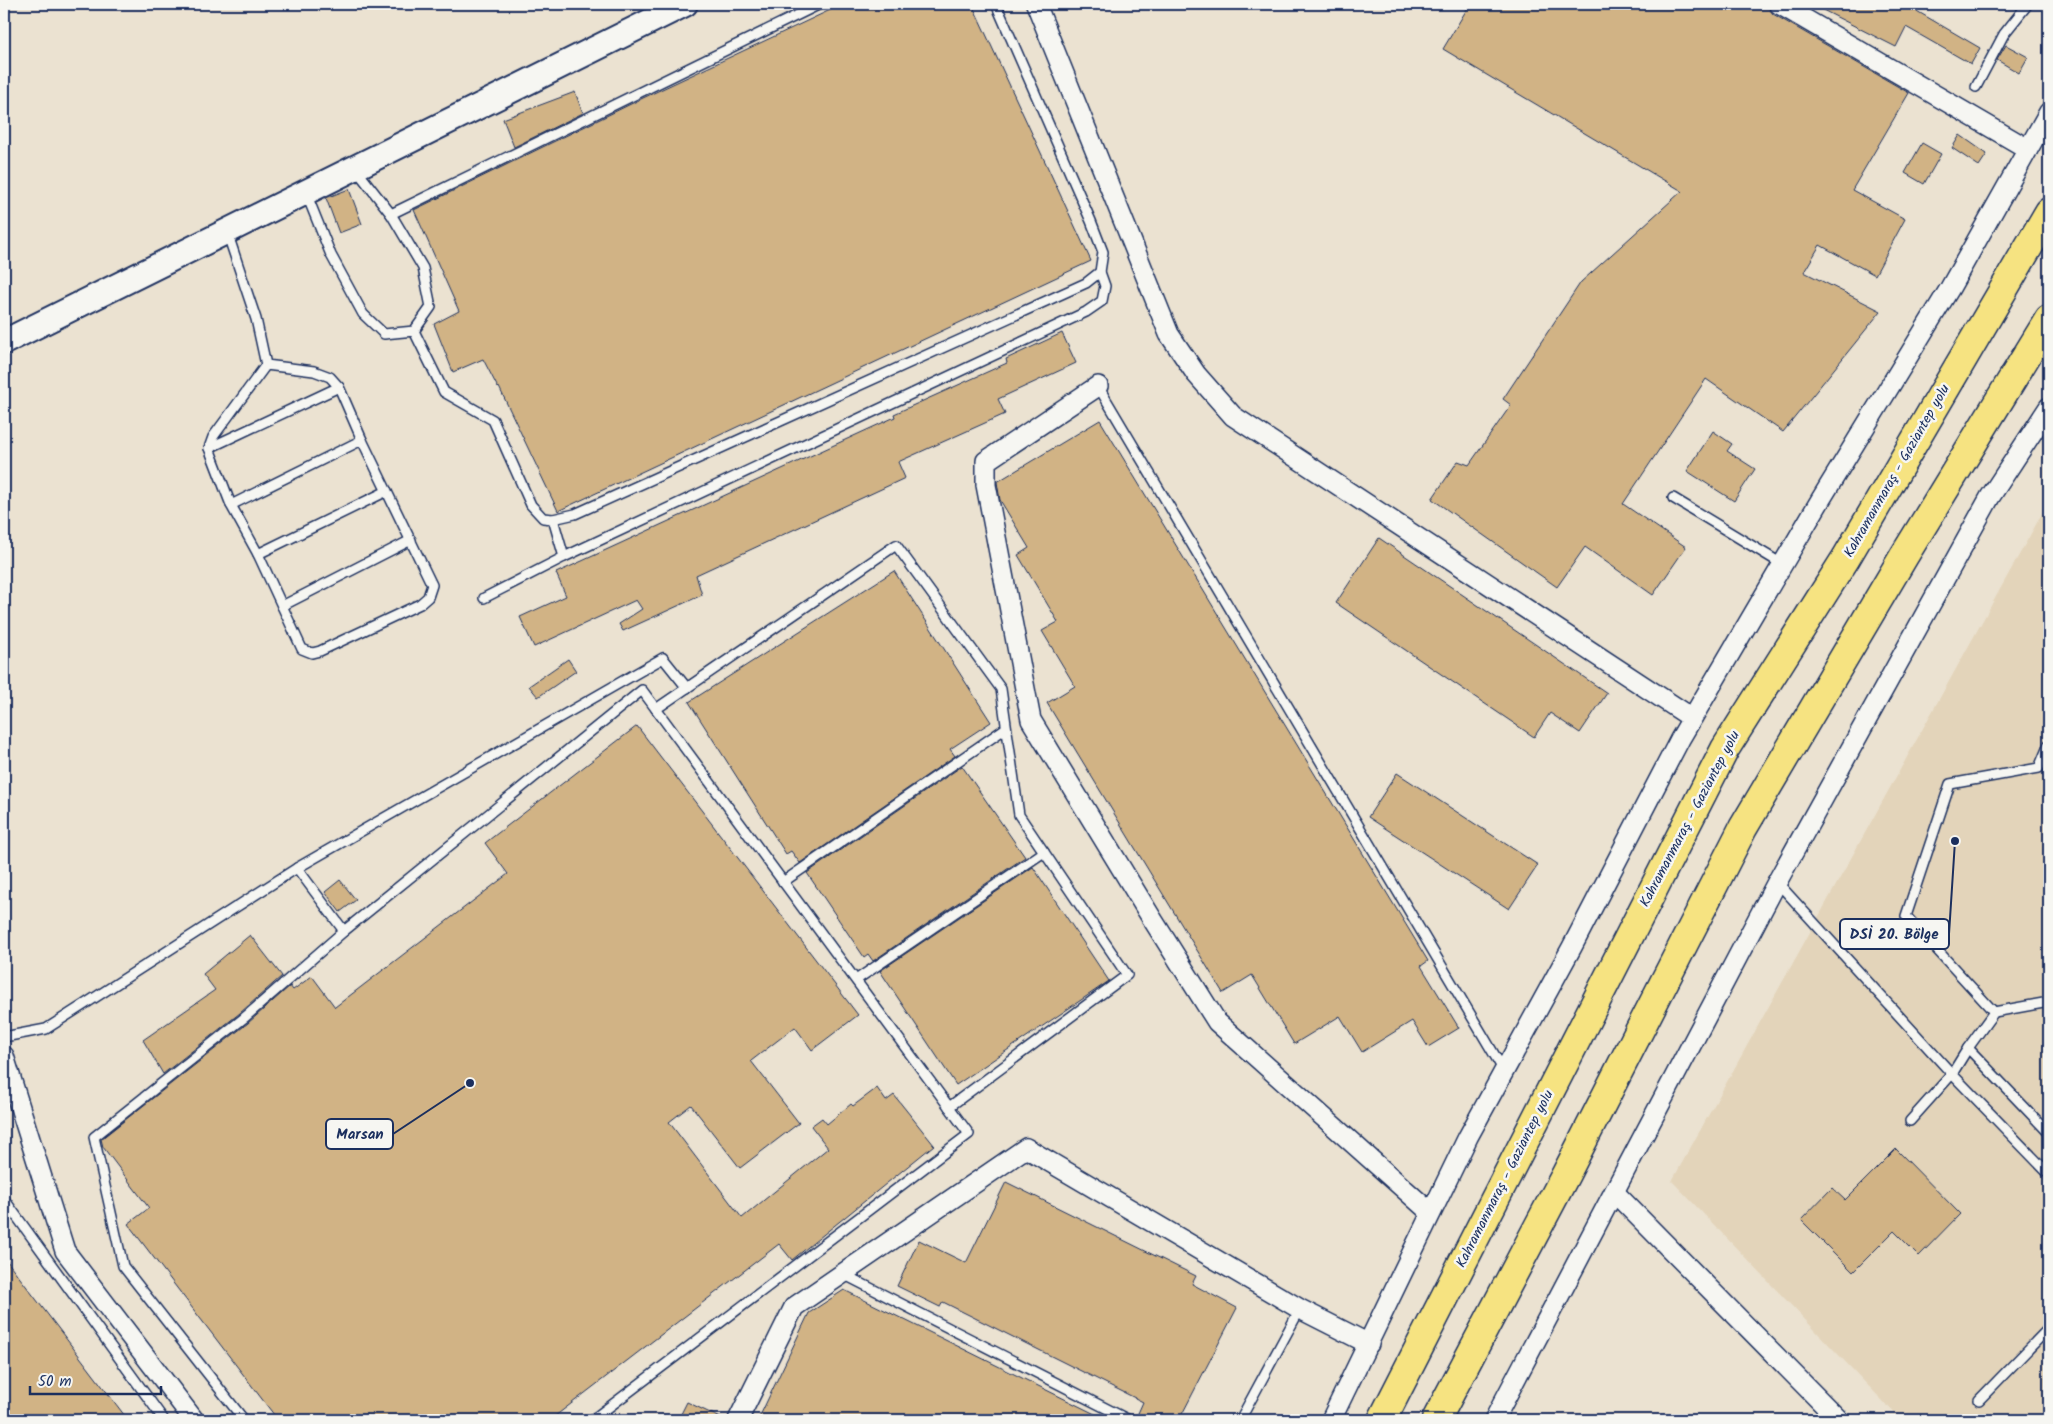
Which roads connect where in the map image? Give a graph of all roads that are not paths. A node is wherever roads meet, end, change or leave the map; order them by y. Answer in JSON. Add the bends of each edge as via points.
{"nodes":[{"id":1,"x":685,"y":4,"type":"edge"},
{"id":2,"x":820,"y":4,"type":"edge"},
{"id":3,"x":996,"y":4,"type":"edge"},
{"id":4,"x":1036,"y":4,"type":"edge"},
{"id":5,"x":1779,"y":4,"type":"edge"},
{"id":6,"x":2028,"y":4,"type":"edge"},
{"id":7,"x":1976,"y":87,"type":"dead end"},
{"id":8,"x":2049,"y":112,"type":"edge"},
{"id":9,"x":2028,"y":149,"type":"junction"},
{"id":10,"x":355,"y":168,"type":"junction"},
{"id":11,"x":306,"y":192,"type":"junction"},
{"id":12,"x":2049,"y":212,"type":"edge"},
{"id":13,"x":391,"y":214,"type":"junction"},
{"id":14,"x":226,"y":232,"type":"junction"},
{"id":15,"x":1100,"y":272,"type":"junction"},
{"id":16,"x":2049,"y":319,"type":"edge"},
{"id":17,"x":414,"y":331,"type":"junction"},
{"id":18,"x":4,"y":342,"type":"edge"},
{"id":19,"x":266,"y":365,"type":"junction"},
{"id":20,"x":1098,"y":386,"type":"joint"},
{"id":21,"x":339,"y":387,"type":"junction"},
{"id":22,"x":2049,"y":407,"type":"edge"},
{"id":23,"x":362,"y":440,"type":"junction"},
{"id":24,"x":209,"y":448,"type":"junction"},
{"id":25,"x":387,"y":491,"type":"junction"},
{"id":26,"x":1673,"y":498,"type":"dead end"},
{"id":27,"x":231,"y":505,"type":"junction"},
{"id":28,"x":553,"y":519,"type":"junction"},
{"id":29,"x":411,"y":540,"type":"junction"},
{"id":30,"x":258,"y":554,"type":"junction"},
{"id":31,"x":564,"y":557,"type":"junction"},
{"id":32,"x":1782,"y":564,"type":"junction"},
{"id":33,"x":484,"y":598,"type":"dead end"},
{"id":34,"x":282,"y":606,"type":"junction"},
{"id":35,"x":688,"y":688,"type":"junction"},
{"id":36,"x":656,"y":709,"type":"junction"},
{"id":37,"x":1692,"y":718,"type":"junction"},
{"id":38,"x":1006,"y":728,"type":"junction"},
{"id":39,"x":2049,"y":744,"type":"edge"},
{"id":40,"x":1044,"y":852,"type":"junction"},
{"id":41,"x":297,"y":868,"type":"junction"},
{"id":42,"x":783,"y":882,"type":"junction"},
{"id":43,"x":1777,"y":882,"type":"junction"},
{"id":44,"x":344,"y":931,"type":"junction"},
{"id":45,"x":856,"y":980,"type":"junction"},
{"id":46,"x":2049,"y":1002,"type":"edge"},
{"id":47,"x":1994,"y":1012,"type":"junction"},
{"id":48,"x":4,"y":1037,"type":"edge"},
{"id":49,"x":1968,"y":1048,"type":"junction"},
{"id":50,"x":4,"y":1056,"type":"edge"},
{"id":51,"x":1504,"y":1070,"type":"junction"},
{"id":52,"x":1952,"y":1074,"type":"junction"},
{"id":53,"x":7,"y":1077,"type":"edge"},
{"id":54,"x":949,"y":1107,"type":"junction"},
{"id":55,"x":1910,"y":1121,"type":"dead end"},
{"id":56,"x":2049,"y":1133,"type":"edge"},
{"id":57,"x":2049,"y":1174,"type":"edge"},
{"id":58,"x":1614,"y":1192,"type":"junction"},
{"id":59,"x":4,"y":1199,"type":"edge"},
{"id":60,"x":1431,"y":1213,"type":"junction"},
{"id":61,"x":843,"y":1274,"type":"junction"},
{"id":62,"x":1300,"y":1309,"type":"junction"},
{"id":63,"x":2049,"y":1328,"type":"edge"},
{"id":64,"x":1369,"y":1344,"type":"junction"},
{"id":65,"x":1979,"y":1400,"type":"dead end"},
{"id":66,"x":164,"y":1420,"type":"edge"},
{"id":67,"x":194,"y":1420,"type":"edge"},
{"id":68,"x":244,"y":1420,"type":"edge"},
{"id":69,"x":592,"y":1420,"type":"edge"},
{"id":70,"x":738,"y":1420,"type":"edge"},
{"id":71,"x":1130,"y":1420,"type":"edge"},
{"id":72,"x":1240,"y":1420,"type":"edge"},
{"id":73,"x":1331,"y":1420,"type":"edge"},
{"id":74,"x":1382,"y":1420,"type":"edge"},
{"id":75,"x":1436,"y":1420,"type":"edge"},
{"id":76,"x":1494,"y":1420,"type":"edge"},
{"id":77,"x":1839,"y":1420,"type":"edge"}],
"edges":[{"from":1,"to":10,"type":"street"},
{"from":2,"to":13,"type":"lane"},
{"from":3,"to":15,"type":"lane","via":[[1091,221],[1103,252]]},
{"from":4,"to":37,"type":"street","via":[[1169,334],[1196,374],[1233,416]]},
{"from":5,"to":9,"type":"street"},
{"from":6,"to":7,"type":"lane","via":[[2004,34]]},
{"from":8,"to":9,"type":"street"},
{"from":9,"to":32,"type":"street","via":[[1950,288]]},
{"from":10,"to":11,"type":"street"},
{"from":10,"to":13,"type":"lane"},
{"from":11,"to":14,"type":"street"},
{"from":11,"to":17,"type":"lane","via":[[330,255],[363,314],[384,334]]},
{"from":12,"to":74,"type":"highway","name":"Kahramanmaraş - Gaziantep yolu","via":[[1846,558],[1724,749]]},
{"from":13,"to":17,"type":"lane","via":[[423,268],[431,306]]},
{"from":14,"to":18,"type":"street"},
{"from":14,"to":19,"type":"lane","via":[[256,319]]},
{"from":15,"to":28,"type":"lane","via":[[1086,283],[575,514]]},
{"from":15,"to":31,"type":"lane","via":[[1105,286],[1102,301],[1086,312]]},
{"from":16,"to":75,"type":"highway","via":[[1743,828]]},
{"from":17,"to":28,"type":"lane","via":[[444,392],[493,420],[531,505],[543,518]]},
{"from":19,"to":21,"type":"lane","via":[[314,371],[330,377]]},
{"from":19,"to":24,"type":"lane","via":[[213,437]]},
{"from":20,"to":51,"type":"lane"},
{"from":20,"to":60,"type":"street","via":[[986,461],[986,485],[1031,720],[1217,1022]]},
{"from":21,"to":23,"type":"lane"},
{"from":21,"to":24,"type":"lane"},
{"from":22,"to":43,"type":"street","via":[[1990,497]]},
{"from":23,"to":25,"type":"lane"},
{"from":23,"to":27,"type":"lane"},
{"from":24,"to":27,"type":"lane"},
{"from":25,"to":29,"type":"lane"},
{"from":25,"to":30,"type":"lane"},
{"from":26,"to":32,"type":"lane"},
{"from":27,"to":30,"type":"lane"},
{"from":28,"to":31,"type":"lane"},
{"from":29,"to":34,"type":"lane"},
{"from":29,"to":34,"type":"lane","via":[[432,585],[428,597],[420,604],[312,652],[302,649]]},
{"from":30,"to":34,"type":"lane"},
{"from":31,"to":33,"type":"lane"},
{"from":32,"to":37,"type":"street"},
{"from":35,"to":36,"type":"lane"},
{"from":35,"to":38,"type":"lane","via":[[896,545],[1001,689]]},
{"from":35,"to":41,"type":"lane","via":[[663,658]]},
{"from":36,"to":42,"type":"lane"},
{"from":36,"to":44,"type":"lane","via":[[642,690]]},
{"from":37,"to":51,"type":"street"},
{"from":38,"to":40,"type":"lane","via":[[1019,815]]},
{"from":38,"to":42,"type":"lane"},
{"from":39,"to":47,"type":"lane","via":[[2039,768],[1950,784],[1906,916]]},
{"from":40,"to":45,"type":"lane"},
{"from":40,"to":54,"type":"lane","via":[[1127,975]]},
{"from":41,"to":44,"type":"lane"},
{"from":41,"to":48,"type":"lane","via":[[46,1029]]},
{"from":42,"to":45,"type":"lane"},
{"from":43,"to":52,"type":"lane"},
{"from":43,"to":58,"type":"street"},
{"from":44,"to":68,"type":"lane","via":[[244,1018],[94,1137],[123,1266]]},
{"from":45,"to":54,"type":"lane"},
{"from":46,"to":47,"type":"lane"},
{"from":47,"to":49,"type":"lane"},
{"from":49,"to":52,"type":"lane"},
{"from":49,"to":56,"type":"lane"},
{"from":50,"to":53,"type":"street"},
{"from":51,"to":60,"type":"street"},
{"from":52,"to":55,"type":"lane"},
{"from":52,"to":57,"type":"lane"},
{"from":53,"to":67,"type":"street","via":[[65,1252]]},
{"from":54,"to":69,"type":"lane","via":[[969,1134]]},
{"from":58,"to":76,"type":"street"},
{"from":58,"to":77,"type":"street"},
{"from":59,"to":66,"type":"lane"},
{"from":60,"to":64,"type":"street"},
{"from":61,"to":62,"type":"street","via":[[1026,1148]]},
{"from":61,"to":70,"type":"street","via":[[794,1307]]},
{"from":61,"to":71,"type":"lane"},
{"from":62,"to":64,"type":"street"},
{"from":62,"to":72,"type":"lane"},
{"from":63,"to":65,"type":"lane"},
{"from":64,"to":73,"type":"street"}]}
